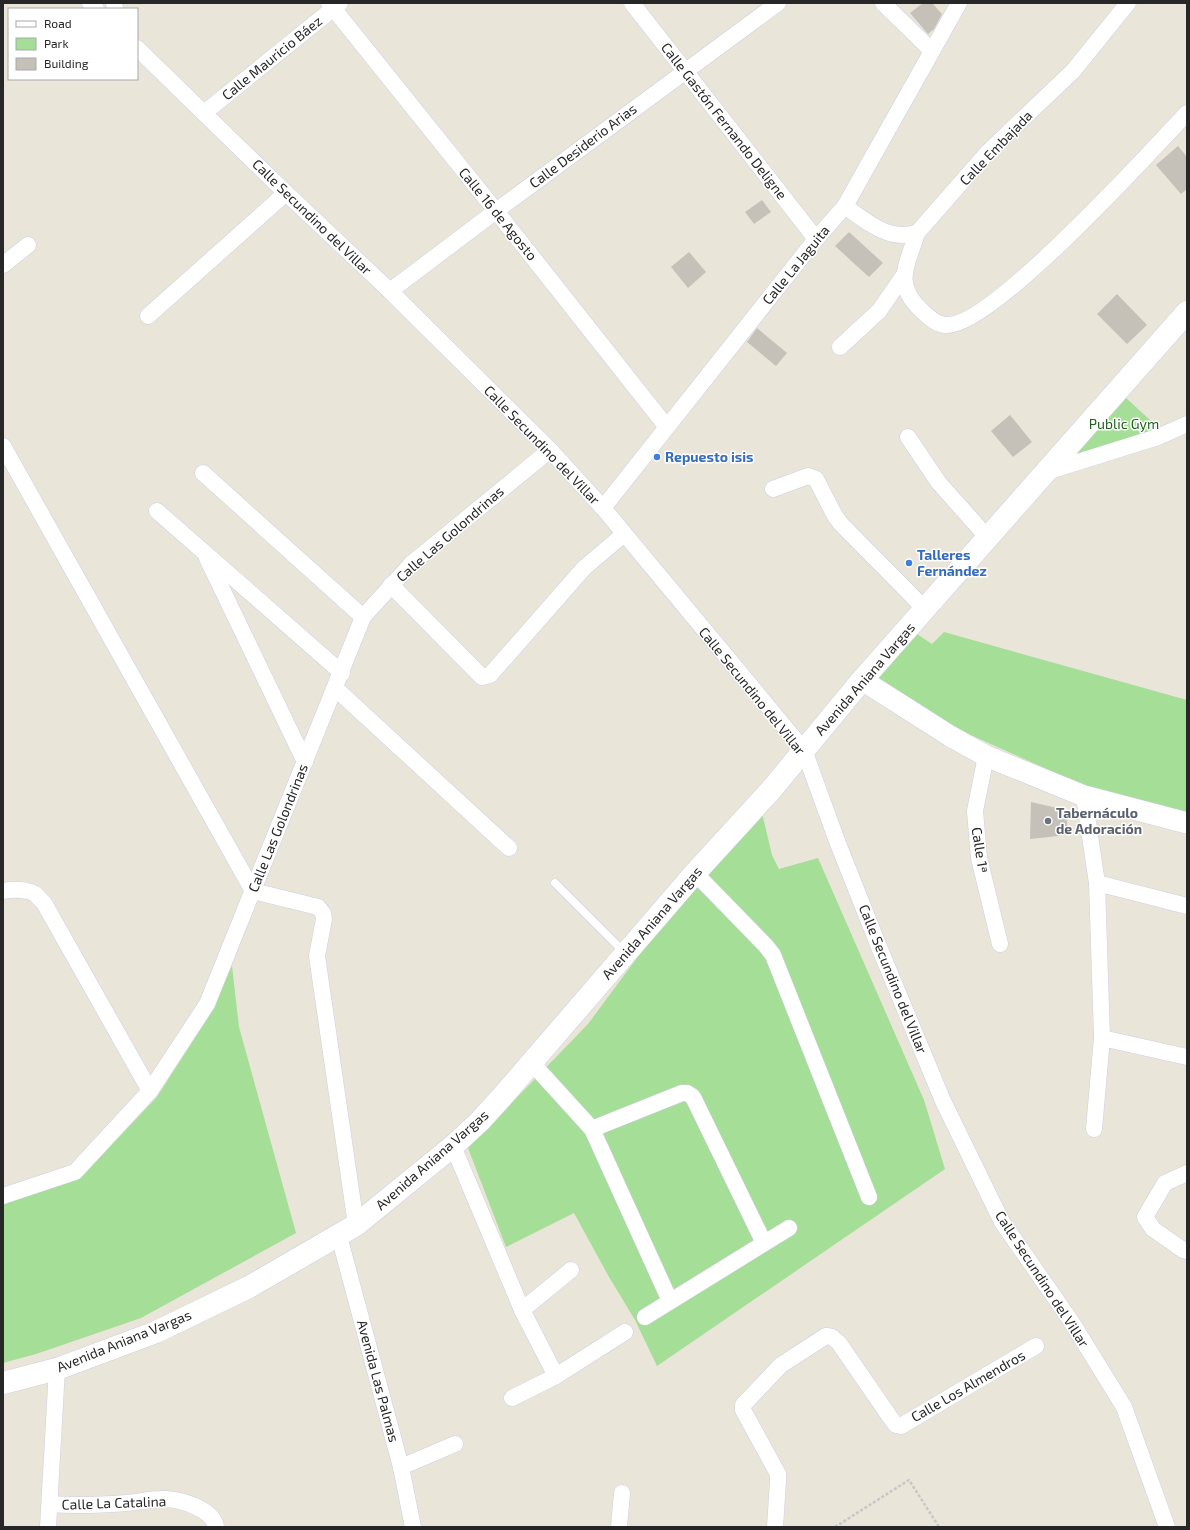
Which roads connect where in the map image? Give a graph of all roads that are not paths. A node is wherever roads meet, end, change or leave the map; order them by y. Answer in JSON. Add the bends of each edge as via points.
{"nodes":[{"id":1,"x":632,"y":3,"type":"edge"},
{"id":2,"x":778,"y":3,"type":"edge"},
{"id":3,"x":883,"y":3,"type":"edge"},
{"id":4,"x":959,"y":3,"type":"edge"},
{"id":5,"x":1128,"y":3,"type":"edge"},
{"id":6,"x":334,"y":5,"type":"edge"},
{"id":7,"x":138,"y":49,"type":"edge"},
{"id":8,"x":932,"y":51,"type":"junction"},
{"id":9,"x":684,"y":71,"type":"junction"},
{"id":10,"x":204,"y":113,"type":"junction"},
{"id":11,"x":1187,"y":113,"type":"edge"},
{"id":12,"x":286,"y":193,"type":"junction"},
{"id":13,"x":845,"y":206,"type":"junction"},
{"id":14,"x":496,"y":211,"type":"junction"},
{"id":15,"x":917,"y":233,"type":"junction"},
{"id":16,"x":816,"y":239,"type":"junction"},
{"id":17,"x":28,"y":245,"type":"dead end"},
{"id":18,"x":3,"y":265,"type":"edge"},
{"id":19,"x":904,"y":275,"type":"junction"},
{"id":20,"x":390,"y":291,"type":"junction"},
{"id":21,"x":1187,"y":312,"type":"edge"},
{"id":22,"x":148,"y":316,"type":"dead end"},
{"id":23,"x":840,"y":347,"type":"dead end"},
{"id":24,"x":1187,"y":424,"type":"edge"},
{"id":25,"x":666,"y":426,"type":"junction"},
{"id":26,"x":908,"y":437,"type":"dead end"},
{"id":27,"x":3,"y":446,"type":"edge"},
{"id":28,"x":550,"y":450,"type":"junction"},
{"id":29,"x":1046,"y":472,"type":"junction"},
{"id":30,"x":203,"y":473,"type":"dead end"},
{"id":31,"x":773,"y":489,"type":"dead end"},
{"id":32,"x":603,"y":508,"type":"junction"},
{"id":33,"x":157,"y":511,"type":"dead end"},
{"id":34,"x":624,"y":534,"type":"junction"},
{"id":35,"x":988,"y":538,"type":"junction"},
{"id":36,"x":204,"y":552,"type":"junction"},
{"id":37,"x":391,"y":585,"type":"junction"},
{"id":38,"x":925,"y":609,"type":"junction"},
{"id":39,"x":363,"y":617,"type":"junction"},
{"id":40,"x":342,"y":672,"type":"junction"},
{"id":41,"x":862,"y":680,"type":"junction"},
{"id":42,"x":336,"y":688,"type":"junction"},
{"id":43,"x":804,"y":750,"type":"junction"},
{"id":44,"x":986,"y":756,"type":"junction"},
{"id":45,"x":305,"y":762,"type":"junction"},
{"id":46,"x":1084,"y":796,"type":"junction"},
{"id":47,"x":1187,"y":823,"type":"edge"},
{"id":48,"x":510,"y":848,"type":"dead end"},
{"id":49,"x":695,"y":873,"type":"junction"},
{"id":50,"x":554,"y":883,"type":"dead end"},
{"id":51,"x":1097,"y":883,"type":"junction"},
{"id":52,"x":3,"y":891,"type":"edge"},
{"id":53,"x":253,"y":891,"type":"junction"},
{"id":54,"x":1187,"y":906,"type":"edge"},
{"id":55,"x":1000,"y":944,"type":"dead end"},
{"id":56,"x":626,"y":953,"type":"junction"},
{"id":57,"x":1102,"y":1038,"type":"junction"},
{"id":58,"x":1187,"y":1057,"type":"edge"},
{"id":59,"x":532,"y":1063,"type":"junction"},
{"id":60,"x":150,"y":1091,"type":"junction"},
{"id":61,"x":1094,"y":1129,"type":"dead end"},
{"id":62,"x":592,"y":1130,"type":"junction"},
{"id":63,"x":453,"y":1146,"type":"junction"},
{"id":64,"x":1187,"y":1172,"type":"edge"},
{"id":65,"x":3,"y":1196,"type":"edge"},
{"id":66,"x":869,"y":1197,"type":"dead end"},
{"id":67,"x":789,"y":1228,"type":"dead end"},
{"id":68,"x":347,"y":1230,"type":"junction"},
{"id":69,"x":764,"y":1243,"type":"junction"},
{"id":70,"x":1187,"y":1251,"type":"edge"},
{"id":71,"x":571,"y":1270,"type":"dead end"},
{"id":72,"x":670,"y":1301,"type":"junction"},
{"id":73,"x":522,"y":1310,"type":"junction"},
{"id":74,"x":645,"y":1316,"type":"dead end"},
{"id":75,"x":625,"y":1332,"type":"dead end"},
{"id":76,"x":1036,"y":1346,"type":"dead end"},
{"id":77,"x":57,"y":1369,"type":"junction"},
{"id":78,"x":556,"y":1376,"type":"junction"},
{"id":79,"x":3,"y":1383,"type":"edge"},
{"id":80,"x":512,"y":1398,"type":"dead end"},
{"id":81,"x":454,"y":1444,"type":"dead end"},
{"id":82,"x":401,"y":1467,"type":"junction"},
{"id":83,"x":622,"y":1493,"type":"dead end"},
{"id":84,"x":50,"y":1504,"type":"junction"},
{"id":85,"x":48,"y":1527,"type":"edge"},
{"id":86,"x":216,"y":1527,"type":"edge"},
{"id":87,"x":413,"y":1527,"type":"edge"},
{"id":88,"x":619,"y":1527,"type":"edge"},
{"id":89,"x":775,"y":1527,"type":"edge"},
{"id":90,"x":1167,"y":1527,"type":"edge"}],
"edges":[{"from":1,"to":9,"type":"street","name":"Calle Gastón Fernando Deligne"},
{"from":2,"to":9,"type":"street","name":"Calle Desiderio Arias"},
{"from":3,"to":8,"type":"street"},
{"from":4,"to":8,"type":"street","name":"Calle La Jaguita"},
{"from":5,"to":15,"type":"street","name":"Calle Embajada","via":[[1073,71],[988,152]]},
{"from":6,"to":10,"type":"street","name":"Calle Mauricio Báez"},
{"from":6,"to":14,"type":"street","name":"Calle 16 de Agosto"},
{"from":7,"to":10,"type":"street","name":"Calle Secundino del Villar"},
{"from":8,"to":13,"type":"street","name":"Calle La Jaguita"},
{"from":9,"to":14,"type":"street","name":"Calle Desiderio Arias"},
{"from":9,"to":16,"type":"street","name":"Calle Gastón Fernando Deligne"},
{"from":10,"to":12,"type":"street","name":"Calle Secundino del Villar"},
{"from":11,"to":19,"type":"street","via":[[1099,206],[1032,270],[986,308],[961,322],[947,326],[933,322],[911,300],[906,290]]},
{"from":12,"to":20,"type":"street","name":"Calle Secundino del Villar"},
{"from":12,"to":22,"type":"street"},
{"from":13,"to":15,"type":"street","via":[[864,221],[879,228],[900,235]]},
{"from":13,"to":16,"type":"street","name":"Calle La Jaguita"},
{"from":14,"to":20,"type":"street","name":"Calle Desiderio Arias"},
{"from":14,"to":25,"type":"street","name":"Calle 16 de Agosto"},
{"from":15,"to":19,"type":"street"},
{"from":16,"to":25,"type":"street","name":"Calle La Jaguita"},
{"from":17,"to":18,"type":"street"},
{"from":19,"to":23,"type":"street","via":[[879,312]]},
{"from":20,"to":28,"type":"street","name":"Calle Secundino del Villar"},
{"from":21,"to":29,"type":"main road","name":"Avenida Aniana Vargas"},
{"from":24,"to":29,"type":"street","via":[[1158,437]]},
{"from":25,"to":32,"type":"street","name":"Calle La Jaguita"},
{"from":26,"to":35,"type":"street","via":[[939,483]]},
{"from":27,"to":53,"type":"street"},
{"from":28,"to":32,"type":"street","name":"Calle Secundino del Villar"},
{"from":28,"to":37,"type":"street","name":"Calle Las Golondrinas","via":[[411,564]]},
{"from":29,"to":35,"type":"main road","name":"Avenida Aniana Vargas"},
{"from":30,"to":39,"type":"street"},
{"from":31,"to":38,"type":"street","via":[[808,476],[816,479],[841,524]]},
{"from":32,"to":34,"type":"street","name":"Calle Secundino del Villar"},
{"from":33,"to":36,"type":"street"},
{"from":34,"to":37,"type":"street","via":[[584,568],[490,675],[484,678]]},
{"from":34,"to":43,"type":"street","name":"Calle Secundino del Villar"},
{"from":35,"to":38,"type":"main road","name":"Avenida Aniana Vargas"},
{"from":36,"to":40,"type":"street"},
{"from":36,"to":45,"type":"street"},
{"from":37,"to":39,"type":"street","name":"Calle Las Golondrinas"},
{"from":38,"to":41,"type":"main road","name":"Avenida Aniana Vargas"},
{"from":39,"to":40,"type":"street","name":"Calle Las Golondrinas"},
{"from":40,"to":42,"type":"street","name":"Calle Las Golondrinas"},
{"from":41,"to":43,"type":"main road","name":"Avenida Aniana Vargas"},
{"from":41,"to":44,"type":"street"},
{"from":42,"to":45,"type":"street","name":"Calle Las Golondrinas"},
{"from":42,"to":48,"type":"street"},
{"from":43,"to":49,"type":"main road","name":"Avenida Aniana Vargas"},
{"from":43,"to":90,"type":"street","name":"Calle Secundino del Villar","via":[[837,841],[943,1101],[1002,1222],[1070,1321],[1124,1407]]},
{"from":44,"to":46,"type":"street"},
{"from":44,"to":55,"type":"street","name":"Calle 1ª","via":[[975,811],[979,858]]},
{"from":45,"to":53,"type":"street","name":"Calle Las Golondrinas"},
{"from":46,"to":47,"type":"street"},
{"from":46,"to":51,"type":"street"},
{"from":49,"to":56,"type":"main road","name":"Avenida Aniana Vargas"},
{"from":49,"to":66,"type":"street","via":[[773,955]]},
{"from":50,"to":56,"type":"lane"},
{"from":51,"to":54,"type":"street"},
{"from":51,"to":57,"type":"street"},
{"from":52,"to":60,"type":"street","via":[[24,890],[35,894],[44,904]]},
{"from":53,"to":60,"type":"street","name":"Calle Las Golondrinas","via":[[207,1004]]},
{"from":53,"to":68,"type":"street","name":"Avenida Las Palmas","via":[[318,907],[323,912],[317,956]]},
{"from":56,"to":59,"type":"main road","name":"Avenida Aniana Vargas"},
{"from":57,"to":58,"type":"street"},
{"from":57,"to":61,"type":"street"},
{"from":59,"to":62,"type":"street"},
{"from":59,"to":63,"type":"main road","name":"Avenida Aniana Vargas","via":[[480,1121]]},
{"from":60,"to":65,"type":"street","name":"Calle Las Golondrinas","via":[[75,1172]]},
{"from":62,"to":69,"type":"street","via":[[687,1093],[693,1097]]},
{"from":62,"to":72,"type":"street"},
{"from":63,"to":68,"type":"main road","name":"Avenida Aniana Vargas"},
{"from":63,"to":73,"type":"street"},
{"from":64,"to":70,"type":"street","via":[[1165,1183],[1145,1217],[1153,1229]]},
{"from":67,"to":69,"type":"street"},
{"from":68,"to":77,"type":"main road","name":"Avenida Aniana Vargas","via":[[249,1288],[156,1332]]},
{"from":68,"to":82,"type":"street","name":"Avenida Las Palmas"},
{"from":69,"to":72,"type":"street"},
{"from":71,"to":73,"type":"street"},
{"from":72,"to":74,"type":"street"},
{"from":73,"to":78,"type":"street"},
{"from":75,"to":78,"type":"street"},
{"from":76,"to":89,"type":"street","name":"Calle Los Almendros","via":[[901,1426],[892,1420],[839,1343],[832,1337],[826,1336],[781,1365],[743,1405],[743,1410],[778,1474]]},
{"from":77,"to":79,"type":"main road","name":"Avenida Aniana Vargas"},
{"from":77,"to":84,"type":"street","name":"Calle La Catalina"},
{"from":78,"to":80,"type":"street"},
{"from":81,"to":82,"type":"street"},
{"from":82,"to":87,"type":"street","name":"Avenida Las Palmas"},
{"from":83,"to":88,"type":"street"},
{"from":84,"to":85,"type":"street","name":"Calle La Catalina"},
{"from":84,"to":86,"type":"street","name":"Calle La Catalina","via":[[118,1504],[166,1499],[197,1506],[215,1521]]}]}
